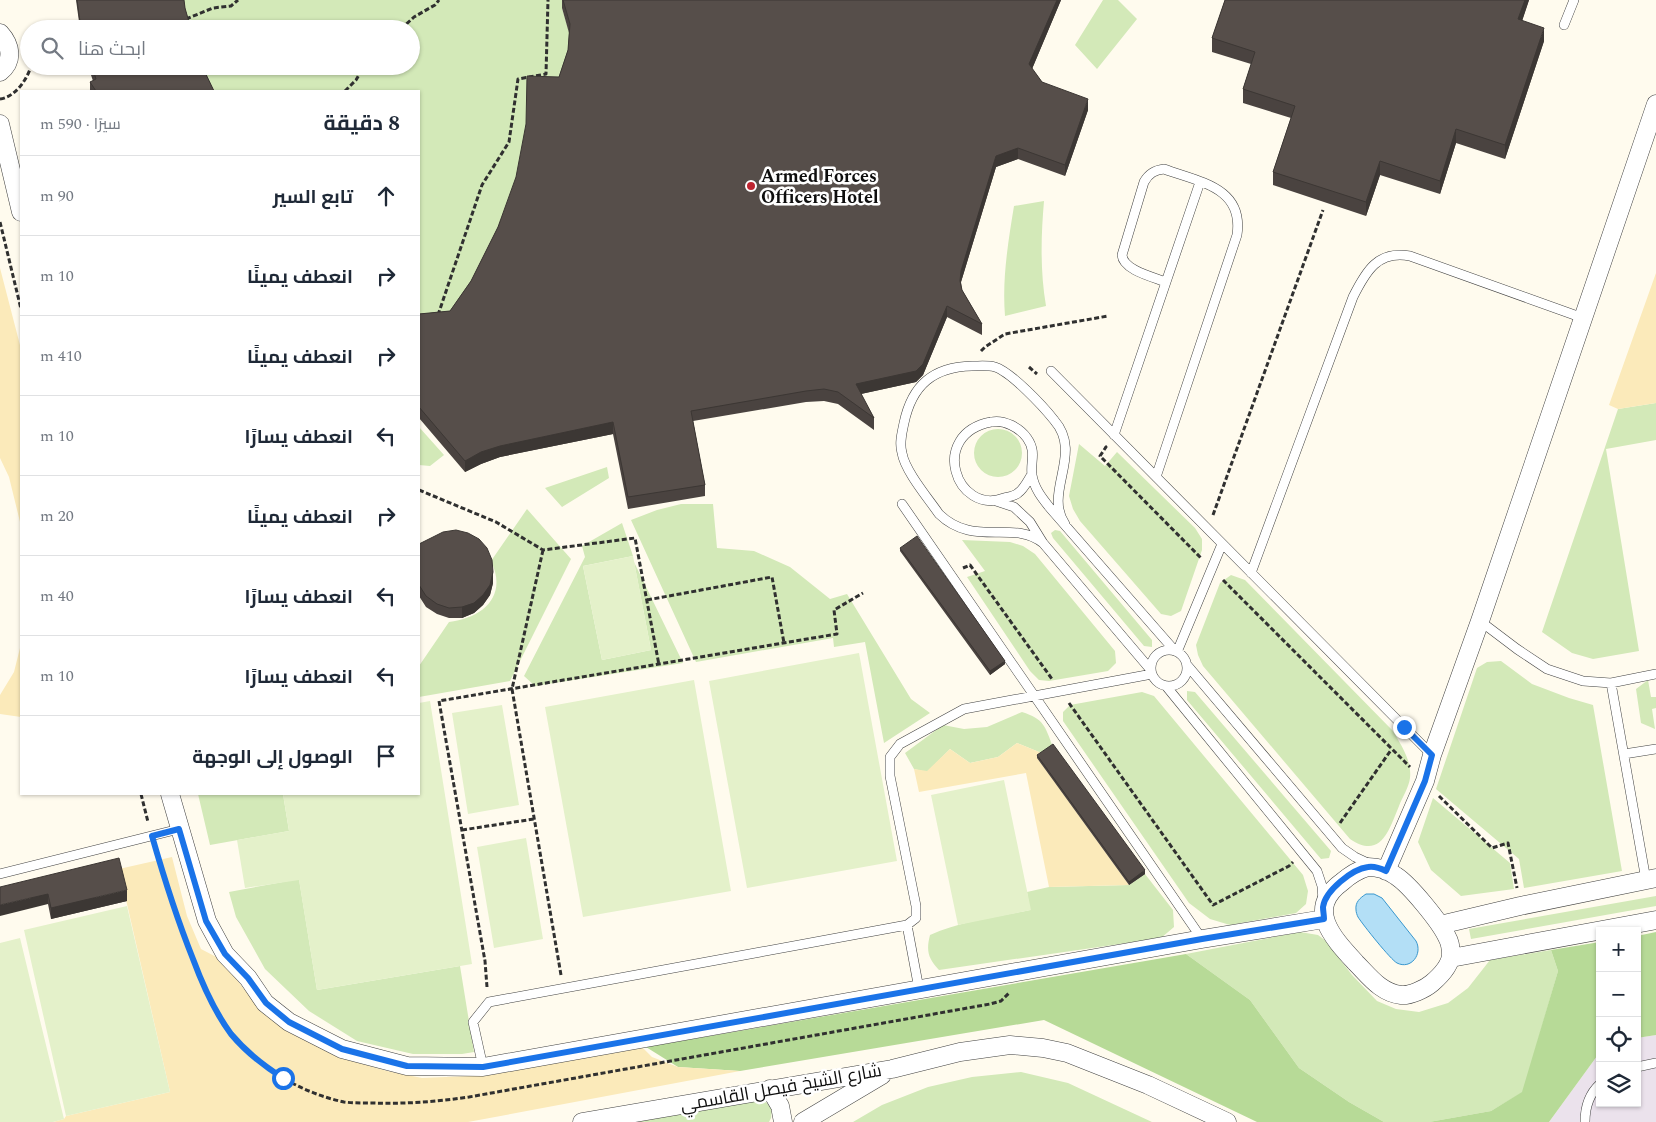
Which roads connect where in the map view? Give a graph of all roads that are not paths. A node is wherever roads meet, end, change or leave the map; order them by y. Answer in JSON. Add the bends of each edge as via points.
{"nodes":[{"id":1,"x":1574,"y":0,"type":"edge"},
{"id":2,"x":1564,"y":25,"type":"dead end"},
{"id":3,"x":0,"y":33,"type":"edge"},
{"id":4,"x":0,"y":72,"type":"edge"},
{"id":5,"x":1656,"y":104,"type":"edge"},
{"id":6,"x":0,"y":124,"type":"edge"},
{"id":7,"x":17,"y":173,"type":"edge"},
{"id":8,"x":1200,"y":182,"type":"junction"},
{"id":9,"x":20,"y":202,"type":"edge"},
{"id":10,"x":1166,"y":282,"type":"junction"},
{"id":11,"x":1583,"y":318,"type":"junction"},
{"id":12,"x":1051,"y":371,"type":"dead end"},
{"id":13,"x":1114,"y":435,"type":"junction"},
{"id":14,"x":1032,"y":474,"type":"junction"},
{"id":15,"x":1156,"y":477,"type":"junction"},
{"id":16,"x":996,"y":501,"type":"junction"},
{"id":17,"x":902,"y":504,"type":"dead end"},
{"id":18,"x":1065,"y":524,"type":"junction"},
{"id":19,"x":1043,"y":543,"type":"junction"},
{"id":20,"x":1222,"y":544,"type":"junction"},
{"id":21,"x":1251,"y":573,"type":"junction"},
{"id":22,"x":1480,"y":621,"type":"junction"},
{"id":23,"x":1176,"y":651,"type":"junction"},
{"id":24,"x":1187,"y":664,"type":"junction"},
{"id":25,"x":1151,"y":672,"type":"junction"},
{"id":26,"x":1656,"y":674,"type":"edge"},
{"id":27,"x":1611,"y":683,"type":"junction"},
{"id":28,"x":1166,"y":686,"type":"junction"},
{"id":29,"x":1035,"y":696,"type":"junction"},
{"id":30,"x":1656,"y":749,"type":"edge"},
{"id":31,"x":1624,"y":754,"type":"junction"},
{"id":32,"x":1432,"y":755,"type":"junction"},
{"id":33,"x":170,"y":795,"type":"edge"},
{"id":34,"x":179,"y":829,"type":"junction"},
{"id":35,"x":1382,"y":869,"type":"junction"},
{"id":36,"x":0,"y":874,"type":"edge"},
{"id":37,"x":1651,"y":879,"type":"edge"},
{"id":38,"x":1324,"y":913,"type":"junction"},
{"id":39,"x":1656,"y":920,"type":"edge"},
{"id":40,"x":906,"y":925,"type":"junction"},
{"id":41,"x":1440,"y":925,"type":"junction"},
{"id":42,"x":1202,"y":939,"type":"junction"},
{"id":43,"x":1451,"y":958,"type":"junction"},
{"id":44,"x":919,"y":989,"type":"junction"},
{"id":45,"x":1656,"y":1063,"type":"edge"},
{"id":46,"x":1641,"y":1066,"type":"edge"},
{"id":47,"x":483,"y":1067,"type":"junction"},
{"id":48,"x":892,"y":1069,"type":"junction"},
{"id":49,"x":770,"y":1089,"type":"junction"},
{"id":50,"x":1596,"y":1089,"type":"edge"},
{"id":51,"x":582,"y":1122,"type":"edge"},
{"id":52,"x":783,"y":1122,"type":"edge"},
{"id":53,"x":803,"y":1122,"type":"edge"},
{"id":54,"x":1227,"y":1122,"type":"edge"},
{"id":55,"x":1585,"y":1122,"type":"edge"}],
"edges":[{"from":1,"to":2,"type":"lane"},
{"from":3,"to":4,"type":"street","via":[[10,55]]},
{"from":5,"to":11,"type":"street"},
{"from":6,"to":7,"type":"street"},
{"from":7,"to":9,"type":"street"},
{"from":8,"to":10,"type":"lane"},
{"from":8,"to":10,"type":"lane","via":[[1164,169],[1152,172],[1144,182],[1122,260],[1129,267]]},
{"from":8,"to":15,"type":"lane","via":[[1222,191],[1229,198],[1238,225]]},
{"from":10,"to":13,"type":"lane"},
{"from":11,"to":21,"type":"lane","via":[[1410,256],[1391,255],[1374,264],[1354,297]]},
{"from":11,"to":22,"type":"street"},
{"from":12,"to":13,"type":"lane"},
{"from":13,"to":15,"type":"lane"},
{"from":14,"to":16,"type":"lane","via":[[1018,493]]},
{"from":14,"to":16,"type":"lane","via":[[1034,456],[1031,447],[1028,439],[1014,426],[996,421],[978,424],[963,435],[954,452],[954,470],[963,487],[978,498]]},
{"from":14,"to":18,"type":"lane","via":[[1038,492]]},
{"from":15,"to":20,"type":"lane"},
{"from":16,"to":19,"type":"lane","via":[[1014,507],[1030,522]]},
{"from":17,"to":29,"type":"lane"},
{"from":18,"to":19,"type":"lane","via":[[1058,512],[1065,438],[1054,420],[1004,372],[995,368],[956,367],[922,384],[907,406],[901,452],[939,514],[955,526],[974,532],[1022,533]]},
{"from":18,"to":23,"type":"lane"},
{"from":19,"to":25,"type":"lane"},
{"from":20,"to":21,"type":"lane"},
{"from":20,"to":23,"type":"lane"},
{"from":21,"to":32,"type":"lane"},
{"from":22,"to":27,"type":"lane","via":[[1546,668],[1583,681]]},
{"from":22,"to":32,"type":"street"},
{"from":23,"to":24,"type":"lane"},
{"from":23,"to":25,"type":"lane","via":[[1165,650],[1156,655]]},
{"from":24,"to":28,"type":"lane","via":[[1186,675],[1180,683]]},
{"from":24,"to":35,"type":"lane","via":[[1342,848]]},
{"from":25,"to":28,"type":"lane","via":[[1157,682]]},
{"from":25,"to":29,"type":"lane"},
{"from":26,"to":27,"type":"lane"},
{"from":27,"to":31,"type":"lane"},
{"from":28,"to":38,"type":"lane","via":[[1317,871]]},
{"from":29,"to":40,"type":"lane","via":[[964,709],[900,744],[890,757],[890,776],[916,906],[916,918]]},
{"from":29,"to":42,"type":"lane"},
{"from":30,"to":31,"type":"lane"},
{"from":31,"to":37,"type":"lane"},
{"from":32,"to":35,"type":"street","via":[[1425,781]]},
{"from":33,"to":34,"type":"street"},
{"from":34,"to":36,"type":"lane"},
{"from":34,"to":47,"type":"street","via":[[206,921],[225,954],[266,1003],[289,1022],[342,1049],[407,1066]]},
{"from":35,"to":38,"type":"street","via":[[1360,869],[1344,880],[1330,892]]},
{"from":35,"to":41,"type":"street","via":[[1397,876]]},
{"from":37,"to":41,"type":"street"},
{"from":38,"to":42,"type":"street"},
{"from":38,"to":43,"type":"street","via":[[1330,932],[1344,950],[1386,991],[1402,995],[1414,993],[1430,984]]},
{"from":39,"to":43,"type":"street"},
{"from":40,"to":44,"type":"lane"},
{"from":40,"to":47,"type":"lane","via":[[489,1002],[473,1022]]},
{"from":41,"to":43,"type":"street","via":[[1448,938]]},
{"from":42,"to":44,"type":"street"},
{"from":44,"to":47,"type":"street"},
{"from":45,"to":46,"type":"lane"},
{"from":48,"to":49,"type":"street","name":"شارع الشيخ فيصل القاسمي"},
{"from":48,"to":53,"type":"street","name":"شارع الشيخ فيصل القاسمي"},
{"from":48,"to":54,"type":"street","name":"شارع الشيخ فيصل القاسمي","via":[[960,1052],[1010,1045],[1043,1048],[1109,1068]]},
{"from":49,"to":51,"type":"street","name":"شارع الشيخ فيصل القاسمي"},
{"from":49,"to":52,"type":"street","via":[[780,1106]]},
{"from":50,"to":55,"type":"lane","via":[[1590,1097]]}]}
